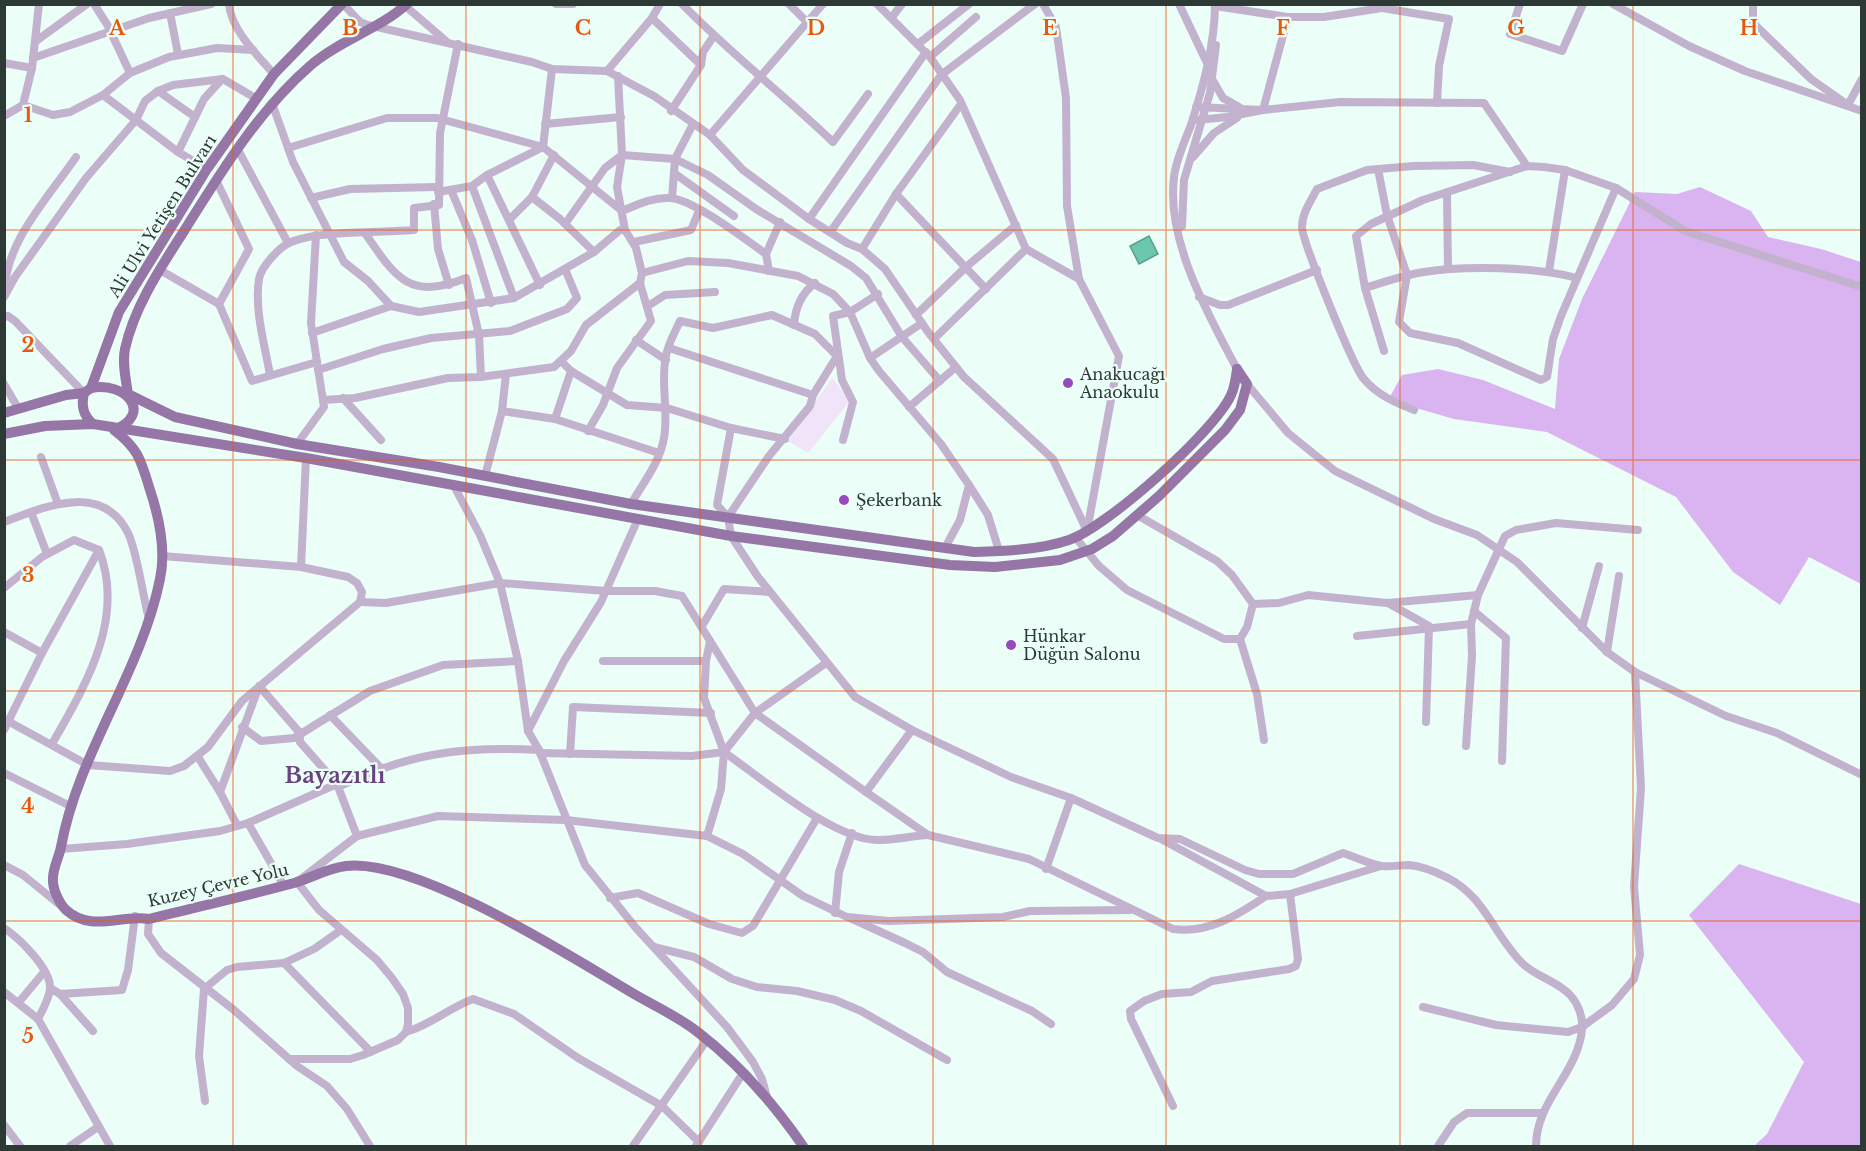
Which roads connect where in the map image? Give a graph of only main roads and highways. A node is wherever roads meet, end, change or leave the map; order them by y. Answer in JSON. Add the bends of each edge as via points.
{"nodes":[{"id":1,"x":343,"y":4,"type":"edge"},
{"id":2,"x":405,"y":5,"type":"edge"},
{"id":3,"x":88,"y":390,"type":"junction"},
{"id":4,"x":128,"y":394,"type":"junction"},
{"id":5,"x":4,"y":413,"type":"edge"},
{"id":6,"x":93,"y":424,"type":"junction"},
{"id":7,"x":114,"y":430,"type":"junction"},
{"id":8,"x":4,"y":434,"type":"edge"},
{"id":9,"x":803,"y":1146,"type":"edge"}],
"edges":[{"from":1,"to":3,"type":"main road","name":"Ali Ulvi Yetişen Bulvarı","via":[[274,74],[207,169],[119,312]]},
{"from":2,"to":4,"type":"main road","via":[[377,27],[312,64],[272,103],[237,148],[160,270],[135,318],[124,350]]},
{"from":3,"to":4,"type":"main road","via":[[103,385]]},
{"from":3,"to":5,"type":"main road"},
{"from":3,"to":6,"type":"main road","via":[[82,403]]},
{"from":4,"to":7,"type":"main road","via":[[132,417]]},
{"from":4,"to":7,"type":"main road","via":[[175,417],[297,444],[631,504],[974,552],[1076,537],[1087,531],[1130,502],[1202,431],[1231,396],[1237,369],[1247,384],[1240,410],[1225,430],[1113,536],[1060,560],[984,566],[950,565],[731,536],[306,458]]},
{"from":6,"to":7,"type":"main road"},
{"from":6,"to":8,"type":"main road","via":[[45,426]]},
{"from":7,"to":9,"type":"main road","name":"Kuzey Çevre Yolu","via":[[133,445],[156,507],[162,556],[160,578],[148,619],[70,806],[52,879],[66,910],[98,924],[135,916],[149,919],[284,886],[346,866],[379,867],[511,923],[682,1021],[743,1073]]}]}
